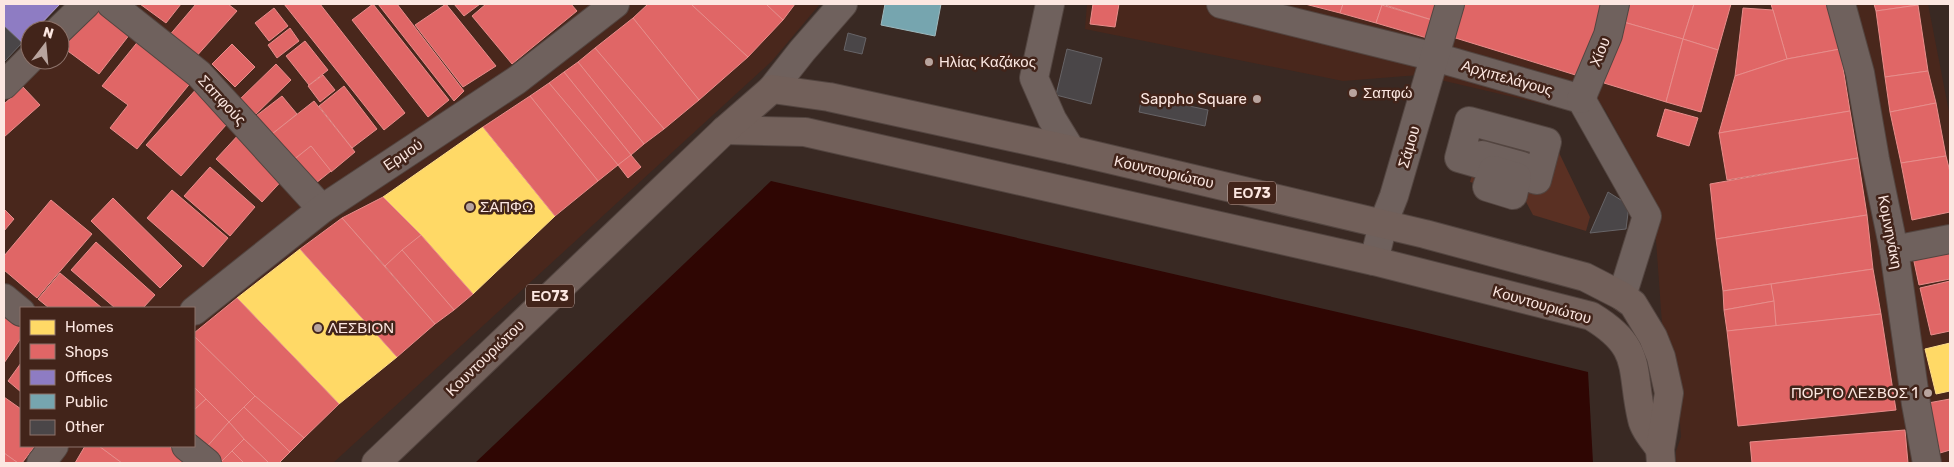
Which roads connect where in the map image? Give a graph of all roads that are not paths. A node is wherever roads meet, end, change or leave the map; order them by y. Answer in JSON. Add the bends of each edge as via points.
{"nodes":[{"id":1,"x":86,"y":4,"type":"edge"},
{"id":2,"x":111,"y":4,"type":"edge"},
{"id":3,"x":616,"y":4,"type":"edge"},
{"id":4,"x":843,"y":4,"type":"edge"},
{"id":5,"x":1050,"y":4,"type":"edge"},
{"id":6,"x":1222,"y":4,"type":"edge"},
{"id":7,"x":1450,"y":4,"type":"edge"},
{"id":8,"x":1615,"y":4,"type":"edge"},
{"id":9,"x":1841,"y":4,"type":"edge"},
{"id":10,"x":69,"y":20,"type":"edge"},
{"id":11,"x":1435,"y":57,"type":"junction"},
{"id":12,"x":20,"y":69,"type":"edge"},
{"id":13,"x":4,"y":84,"type":"edge"},
{"id":14,"x":772,"y":89,"type":"junction"},
{"id":15,"x":1580,"y":99,"type":"junction"},
{"id":16,"x":725,"y":130,"type":"junction"},
{"id":17,"x":1071,"y":150,"type":"junction"},
{"id":18,"x":322,"y":209,"type":"junction"},
{"id":19,"x":1383,"y":224,"type":"junction"},
{"id":20,"x":1950,"y":239,"type":"edge"},
{"id":21,"x":1894,"y":250,"type":"junction"},
{"id":22,"x":1374,"y":261,"type":"junction"},
{"id":23,"x":1622,"y":296,"type":"junction"},
{"id":24,"x":4,"y":298,"type":"edge"},
{"id":25,"x":195,"y":310,"type":"edge"},
{"id":26,"x":20,"y":311,"type":"edge"},
{"id":27,"x":53,"y":447,"type":"edge"},
{"id":28,"x":187,"y":447,"type":"edge"},
{"id":29,"x":1660,"y":456,"type":"edge"},
{"id":30,"x":41,"y":463,"type":"edge"},
{"id":31,"x":208,"y":463,"type":"edge"},
{"id":32,"x":376,"y":463,"type":"edge"},
{"id":33,"x":1927,"y":463,"type":"edge"}],
"edges":[{"from":1,"to":10,"type":"street"},
{"from":2,"to":18,"type":"street","name":"Σαπφούς","via":[[199,74]]},
{"from":3,"to":18,"type":"street","name":"Ερμού","via":[[517,80]]},
{"from":4,"to":14,"type":"street"},
{"from":5,"to":17,"type":"street","via":[[1034,78],[1052,119]]},
{"from":6,"to":11,"type":"street","name":"Αρχιπελάγους"},
{"from":7,"to":11,"type":"street","name":"Σάμου"},
{"from":8,"to":15,"type":"street","name":"Χίου","via":[[1608,34]]},
{"from":9,"to":21,"type":"street","name":"Κομνηνάκη","via":[[1860,72]]},
{"from":11,"to":15,"type":"street","name":"Αρχιπελάγους"},
{"from":11,"to":19,"type":"street","name":"Σάμου"},
{"from":12,"to":13,"type":"street"},
{"from":14,"to":16,"type":"main road","name":"Κουντουριώτου","number":"ΕΟ73"},
{"from":14,"to":17,"type":"main road","name":"Κουντουριώτου","number":"ΕΟ73","via":[[829,97]]},
{"from":15,"to":23,"type":"street","via":[[1647,216]]},
{"from":16,"to":22,"type":"main road","name":"Κουντουριώτου","number":"ΕΟ73","via":[[805,132]]},
{"from":16,"to":32,"type":"main road","name":"Κουντουριώτου","number":"ΕΟ73"},
{"from":17,"to":19,"type":"main road","name":"Κουντουριώτου","number":"ΕΟ73"},
{"from":18,"to":25,"type":"street","name":"Ερμού"},
{"from":19,"to":22,"type":"street","name":"Σάμου"},
{"from":19,"to":23,"type":"main road","name":"Κουντουριώτου","number":"ΕΟ73","via":[[1585,277]]},
{"from":20,"to":21,"type":"street"},
{"from":21,"to":33,"type":"street","name":"Κομνηνάκη"},
{"from":22,"to":29,"type":"main road","name":"Κουντουριώτου","number":"ΕΟ73","via":[[1584,314],[1606,324],[1620,338],[1633,361],[1642,421]]},
{"from":23,"to":29,"type":"main road","name":"Κουντουριώτου","number":"ΕΟ73","via":[[1633,304],[1649,328],[1667,379],[1669,393]]},
{"from":24,"to":26,"type":"street"},
{"from":27,"to":30,"type":"street"},
{"from":28,"to":31,"type":"street"}]}
